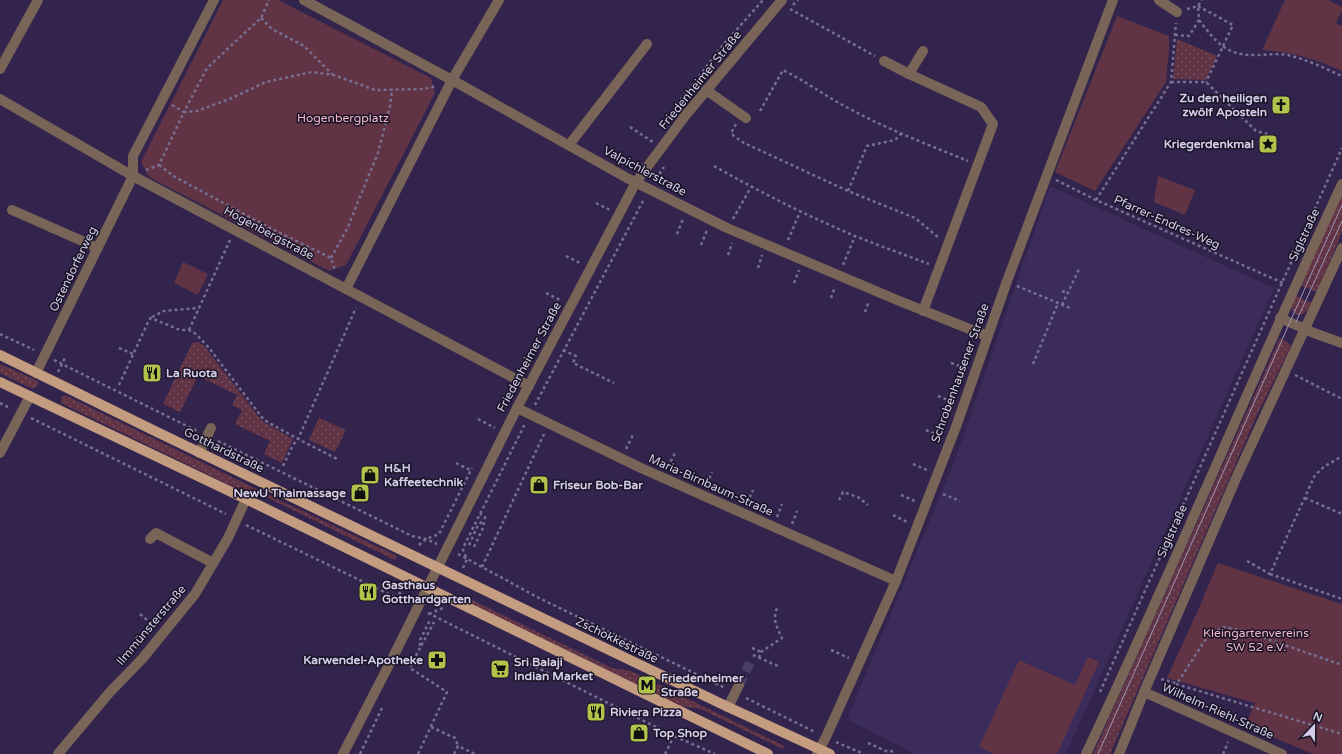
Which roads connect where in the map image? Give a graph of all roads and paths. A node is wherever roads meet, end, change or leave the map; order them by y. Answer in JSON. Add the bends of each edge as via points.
{"nodes":[{"id":1,"x":38,"y":0,"type":"edge"},
{"id":2,"x":214,"y":0,"type":"edge"},
{"id":3,"x":269,"y":0,"type":"edge"},
{"id":4,"x":304,"y":0,"type":"edge"},
{"id":5,"x":498,"y":0,"type":"edge"},
{"id":6,"x":782,"y":0,"type":"edge"},
{"id":7,"x":798,"y":0,"type":"edge"},
{"id":8,"x":1113,"y":0,"type":"edge"},
{"id":9,"x":1159,"y":0,"type":"edge"},
{"id":10,"x":1202,"y":0,"type":"edge"},
{"id":11,"x":1198,"y":6,"type":"junction"},
{"id":12,"x":1177,"y":12,"type":"junction"},
{"id":13,"x":261,"y":18,"type":"junction"},
{"id":14,"x":1199,"y":20,"type":"junction"},
{"id":15,"x":1176,"y":35,"type":"junction"},
{"id":16,"x":647,"y":44,"type":"dead end"},
{"id":17,"x":1223,"y":48,"type":"junction"},
{"id":18,"x":923,"y":51,"type":"dead end"},
{"id":19,"x":884,"y":61,"type":"joint"},
{"id":20,"x":0,"y":69,"type":"edge"},
{"id":21,"x":909,"y":74,"type":"junction"},
{"id":22,"x":334,"y":75,"type":"junction"},
{"id":23,"x":1342,"y":76,"type":"edge"},
{"id":24,"x":452,"y":80,"type":"junction"},
{"id":25,"x":1171,"y":82,"type":"junction"},
{"id":26,"x":1206,"y":82,"type":"junction"},
{"id":27,"x":392,"y":89,"type":"junction"},
{"id":28,"x":424,"y":89,"type":"dead end"},
{"id":29,"x":706,"y":90,"type":"junction"},
{"id":30,"x":0,"y":99,"type":"edge"},
{"id":31,"x":163,"y":101,"type":"junction"},
{"id":32,"x":760,"y":110,"type":"dead end"},
{"id":33,"x":184,"y":112,"type":"junction"},
{"id":34,"x":744,"y":116,"type":"joint"},
{"id":35,"x":630,"y":127,"type":"dead end"},
{"id":36,"x":902,"y":134,"type":"junction"},
{"id":37,"x":1271,"y":135,"type":"dead end"},
{"id":38,"x":657,"y":144,"type":"dead end"},
{"id":39,"x":569,"y":145,"type":"junction"},
{"id":40,"x":1342,"y":148,"type":"edge"},
{"id":41,"x":159,"y":165,"type":"junction"},
{"id":42,"x":666,"y":165,"type":"dead end"},
{"id":43,"x":978,"y":165,"type":"junction"},
{"id":44,"x":714,"y":166,"type":"dead end"},
{"id":45,"x":1046,"y":175,"type":"junction"},
{"id":46,"x":133,"y":176,"type":"junction"},
{"id":47,"x":636,"y":182,"type":"junction"},
{"id":48,"x":1342,"y":184,"type":"edge"},
{"id":49,"x":751,"y":186,"type":"junction"},
{"id":50,"x":650,"y":189,"type":"junction"},
{"id":51,"x":848,"y":191,"type":"junction"},
{"id":52,"x":1096,"y":200,"type":"junction"},
{"id":53,"x":687,"y":208,"type":"junction"},
{"id":54,"x":12,"y":210,"type":"dead end"},
{"id":55,"x":800,"y":212,"type":"junction"},
{"id":56,"x":727,"y":228,"type":"junction"},
{"id":57,"x":235,"y":230,"type":"junction"},
{"id":58,"x":677,"y":234,"type":"dead end"},
{"id":59,"x":856,"y":236,"type":"junction"},
{"id":60,"x":948,"y":244,"type":"junction"},
{"id":61,"x":98,"y":248,"type":"junction"},
{"id":62,"x":1342,"y":248,"type":"edge"},
{"id":63,"x":782,"y":252,"type":"junction"},
{"id":64,"x":331,"y":258,"type":"junction"},
{"id":65,"x":1080,"y":267,"type":"dead end"},
{"id":66,"x":939,"y":268,"type":"junction"},
{"id":67,"x":839,"y":275,"type":"junction"},
{"id":68,"x":1007,"y":281,"type":"junction"},
{"id":69,"x":1282,"y":283,"type":"junction"},
{"id":70,"x":346,"y":289,"type":"junction"},
{"id":71,"x":1062,"y":291,"type":"dead end"},
{"id":72,"x":1068,"y":293,"type":"junction"},
{"id":73,"x":361,"y":296,"type":"junction"},
{"id":74,"x":1058,"y":303,"type":"junction"},
{"id":75,"x":1062,"y":305,"type":"junction"},
{"id":76,"x":199,"y":308,"type":"junction"},
{"id":77,"x":1070,"y":308,"type":"dead end"},
{"id":78,"x":923,"y":311,"type":"junction"},
{"id":79,"x":151,"y":318,"type":"junction"},
{"id":80,"x":1280,"y":318,"type":"junction"},
{"id":81,"x":189,"y":330,"type":"junction"},
{"id":82,"x":1305,"y":330,"type":"junction"},
{"id":83,"x":0,"y":334,"type":"edge"},
{"id":84,"x":987,"y":336,"type":"junction"},
{"id":85,"x":1342,"y":343,"type":"edge"},
{"id":86,"x":551,"y":344,"type":"junction"},
{"id":87,"x":119,"y":348,"type":"dead end"},
{"id":88,"x":564,"y":350,"type":"junction"},
{"id":89,"x":133,"y":354,"type":"junction"},
{"id":90,"x":0,"y":355,"type":"edge"},
{"id":91,"x":45,"y":356,"type":"junction"},
{"id":92,"x":1033,"y":364,"type":"dead end"},
{"id":93,"x":1286,"y":370,"type":"junction"},
{"id":94,"x":36,"y":373,"type":"junction"},
{"id":95,"x":0,"y":382,"type":"edge"},
{"id":96,"x":614,"y":383,"type":"dead end"},
{"id":97,"x":119,"y":385,"type":"dead end"},
{"id":98,"x":529,"y":386,"type":"junction"},
{"id":99,"x":30,"y":396,"type":"junction"},
{"id":100,"x":1342,"y":399,"type":"edge"},
{"id":101,"x":0,"y":403,"type":"edge"},
{"id":102,"x":517,"y":408,"type":"junction"},
{"id":103,"x":21,"y":413,"type":"junction"},
{"id":104,"x":530,"y":414,"type":"junction"},
{"id":105,"x":478,"y":420,"type":"dead end"},
{"id":106,"x":549,"y":423,"type":"junction"},
{"id":107,"x":209,"y":432,"type":"junction"},
{"id":108,"x":504,"y":433,"type":"junction"},
{"id":109,"x":634,"y":433,"type":"dead end"},
{"id":110,"x":298,"y":439,"type":"junction"},
{"id":111,"x":0,"y":453,"type":"edge"},
{"id":112,"x":200,"y":453,"type":"junction"},
{"id":113,"x":621,"y":458,"type":"junction"},
{"id":114,"x":1342,"y":459,"type":"edge"},
{"id":115,"x":339,"y":460,"type":"dead end"},
{"id":116,"x":456,"y":463,"type":"dead end"},
{"id":117,"x":283,"y":466,"type":"dead end"},
{"id":118,"x":483,"y":476,"type":"junction"},
{"id":119,"x":931,"y":489,"type":"junction"},
{"id":120,"x":1304,"y":498,"type":"junction"},
{"id":121,"x":246,"y":499,"type":"junction"},
{"id":122,"x":839,"y":500,"type":"dead end"},
{"id":123,"x":960,"y":501,"type":"dead end"},
{"id":124,"x":868,"y":505,"type":"dead end"},
{"id":125,"x":480,"y":514,"type":"junction"},
{"id":126,"x":1342,"y":514,"type":"edge"},
{"id":127,"x":236,"y":520,"type":"junction"},
{"id":128,"x":484,"y":520,"type":"junction"},
{"id":129,"x":150,"y":539,"type":"dead end"},
{"id":130,"x":469,"y":545,"type":"dead end"},
{"id":131,"x":474,"y":547,"type":"dead end"},
{"id":132,"x":447,"y":548,"type":"junction"},
{"id":133,"x":467,"y":559,"type":"junction"},
{"id":134,"x":1247,"y":561,"type":"dead end"},
{"id":135,"x":213,"y":563,"type":"junction"},
{"id":136,"x":437,"y":567,"type":"junction"},
{"id":137,"x":482,"y":567,"type":"junction"},
{"id":138,"x":1270,"y":574,"type":"junction"},
{"id":139,"x":458,"y":578,"type":"junction"},
{"id":140,"x":896,"y":581,"type":"junction"},
{"id":141,"x":427,"y":588,"type":"junction"},
{"id":142,"x":448,"y":598,"type":"junction"},
{"id":143,"x":1342,"y":598,"type":"edge"},
{"id":144,"x":407,"y":603,"type":"dead end"},
{"id":145,"x":777,"y":608,"type":"dead end"},
{"id":146,"x":140,"y":614,"type":"dead end"},
{"id":147,"x":440,"y":619,"type":"dead end"},
{"id":148,"x":425,"y":620,"type":"dead end"},
{"id":149,"x":430,"y":620,"type":"dead end"},
{"id":150,"x":434,"y":622,"type":"dead end"},
{"id":151,"x":163,"y":633,"type":"junction"},
{"id":152,"x":412,"y":647,"type":"dead end"},
{"id":153,"x":419,"y":648,"type":"junction"},
{"id":154,"x":752,"y":648,"type":"dead end"},
{"id":155,"x":831,"y":650,"type":"dead end"},
{"id":156,"x":761,"y":652,"type":"junction"},
{"id":157,"x":753,"y":655,"type":"dead end"},
{"id":158,"x":759,"y":658,"type":"junction"},
{"id":159,"x":859,"y":662,"type":"junction"},
{"id":160,"x":1342,"y":665,"type":"edge"},
{"id":161,"x":780,"y":667,"type":"dead end"},
{"id":162,"x":1161,"y":679,"type":"dead end"},
{"id":163,"x":1176,"y":683,"type":"junction"},
{"id":164,"x":737,"y":689,"type":"junction"},
{"id":165,"x":1144,"y":692,"type":"junction"},
{"id":166,"x":1098,"y":696,"type":"dead end"},
{"id":167,"x":384,"y":704,"type":"dead end"},
{"id":168,"x":728,"y":707,"type":"junction"},
{"id":169,"x":431,"y":727,"type":"junction"},
{"id":170,"x":1342,"y":734,"type":"edge"},
{"id":171,"x":674,"y":736,"type":"junction"},
{"id":172,"x":826,"y":737,"type":"junction"},
{"id":173,"x":868,"y":743,"type":"dead end"},
{"id":174,"x":458,"y":746,"type":"junction"},
{"id":175,"x":890,"y":748,"type":"dead end"},
{"id":176,"x":855,"y":750,"type":"junction"},
{"id":177,"x":818,"y":752,"type":"edge"},
{"id":178,"x":892,"y":753,"type":"edge"},
{"id":179,"x":58,"y":754,"type":"edge"},
{"id":180,"x":343,"y":754,"type":"edge"},
{"id":181,"x":360,"y":754,"type":"edge"},
{"id":182,"x":418,"y":754,"type":"edge"},
{"id":183,"x":454,"y":754,"type":"edge"},
{"id":184,"x":475,"y":754,"type":"edge"},
{"id":185,"x":665,"y":754,"type":"edge"},
{"id":186,"x":715,"y":754,"type":"edge"},
{"id":187,"x":768,"y":754,"type":"edge"},
{"id":188,"x":830,"y":754,"type":"edge"},
{"id":189,"x":853,"y":754,"type":"edge"},
{"id":190,"x":864,"y":754,"type":"edge"},
{"id":191,"x":1086,"y":754,"type":"edge"},
{"id":192,"x":1119,"y":754,"type":"edge"},
{"id":193,"x":1282,"y":754,"type":"edge"}],
"edges":[{"from":1,"to":20,"type":"street"},
{"from":2,"to":31,"type":"street"},
{"from":3,"to":13,"type":"path"},
{"from":4,"to":24,"type":"street","name":"Valpichlerstraße"},
{"from":5,"to":24,"type":"street"},
{"from":6,"to":29,"type":"street","name":"Friedenheimer Straße"},
{"from":7,"to":19,"type":"path","via":[[790,9]]},
{"from":8,"to":45,"type":"street","name":"Schrobenhausener Straße"},
{"from":9,"to":12,"type":"street"},
{"from":10,"to":11,"type":"path"},
{"from":11,"to":12,"type":"path"},
{"from":11,"to":14,"type":"path"},
{"from":11,"to":17,"type":"path","via":[[1233,25]]},
{"from":12,"to":15,"type":"path"},
{"from":13,"to":22,"type":"path","via":[[272,29],[304,46]]},
{"from":13,"to":33,"type":"path","via":[[207,68]]},
{"from":14,"to":15,"type":"path","via":[[1189,36]]},
{"from":14,"to":17,"type":"path"},
{"from":15,"to":25,"type":"path"},
{"from":16,"to":39,"type":"street"},
{"from":17,"to":23,"type":"path","via":[[1236,53],[1287,55]]},
{"from":17,"to":26,"type":"path"},
{"from":18,"to":21,"type":"street"},
{"from":19,"to":21,"type":"street"},
{"from":21,"to":43,"type":"street","via":[[981,107],[993,124]]},
{"from":22,"to":27,"type":"path","via":[[375,90]]},
{"from":22,"to":33,"type":"path","via":[[312,72],[266,82],[197,111]]},
{"from":24,"to":39,"type":"street","name":"Valpichlerstraße"},
{"from":24,"to":70,"type":"street"},
{"from":25,"to":26,"type":"path"},
{"from":25,"to":52,"type":"path"},
{"from":26,"to":37,"type":"path","via":[[1256,131]]},
{"from":27,"to":28,"type":"path"},
{"from":27,"to":64,"type":"path","via":[[378,153],[348,227]]},
{"from":29,"to":34,"type":"street"},
{"from":29,"to":47,"type":"street","name":"Friedenheimer Straße"},
{"from":30,"to":46,"type":"street","name":"Hogenbergstraße"},
{"from":31,"to":33,"type":"path"},
{"from":31,"to":46,"type":"street","via":[[133,156]]},
{"from":32,"to":36,"type":"path","via":[[783,70],[853,111]]},
{"from":33,"to":41,"type":"path"},
{"from":34,"to":51,"type":"path","via":[[731,133],[734,136]]},
{"from":35,"to":38,"type":"path"},
{"from":36,"to":43,"type":"path"},
{"from":36,"to":51,"type":"path","via":[[895,140],[867,146]]},
{"from":39,"to":47,"type":"street","name":"Valpichlerstraße"},
{"from":40,"to":69,"type":"path"},
{"from":41,"to":46,"type":"path"},
{"from":41,"to":64,"type":"path","via":[[181,181]]},
{"from":42,"to":50,"type":"path"},
{"from":43,"to":60,"type":"street"},
{"from":44,"to":49,"type":"path"},
{"from":45,"to":52,"type":"path","name":"Pfarrer-Endres-Weg"},
{"from":45,"to":68,"type":"street","name":"Schrobenhausener Straße"},
{"from":46,"to":57,"type":"street","name":"Hogenbergstraße"},
{"from":46,"to":61,"type":"street","name":"Ostendorferweg"},
{"from":47,"to":50,"type":"street","name":"Valpichlerstraße"},
{"from":47,"to":86,"type":"street","name":"Friedenheimer Straße"},
{"from":48,"to":80,"type":"street","name":"Siglstraße"},
{"from":49,"to":55,"type":"path"},
{"from":49,"to":56,"type":"path"},
{"from":50,"to":53,"type":"street","name":"Valpichlerstraße"},
{"from":50,"to":88,"type":"path"},
{"from":51,"to":60,"type":"path","via":[[915,218]]},
{"from":52,"to":69,"type":"path","name":"Pfarrer-Endres-Weg"},
{"from":53,"to":56,"type":"street","name":"Valpichlerstraße"},
{"from":53,"to":58,"type":"path"},
{"from":54,"to":61,"type":"street"},
{"from":55,"to":59,"type":"path"},
{"from":55,"to":63,"type":"path"},
{"from":56,"to":63,"type":"street","name":"Valpichlerstraße"},
{"from":57,"to":70,"type":"street","name":"Hogenbergstraße"},
{"from":57,"to":76,"type":"path"},
{"from":59,"to":66,"type":"path"},
{"from":59,"to":67,"type":"path"},
{"from":60,"to":66,"type":"street"},
{"from":61,"to":91,"type":"street","name":"Ostendorferweg"},
{"from":62,"to":82,"type":"street"},
{"from":63,"to":67,"type":"street","name":"Valpichlerstraße"},
{"from":64,"to":70,"type":"path","via":[[337,276]]},
{"from":65,"to":72,"type":"path"},
{"from":66,"to":78,"type":"street"},
{"from":67,"to":78,"type":"street","name":"Valpichlerstraße"},
{"from":68,"to":74,"type":"path"},
{"from":68,"to":84,"type":"street","name":"Schrobenhausener Straße"},
{"from":69,"to":166,"type":"path"},
{"from":70,"to":73,"type":"street","name":"Hogenbergstraße"},
{"from":71,"to":72,"type":"path"},
{"from":72,"to":75,"type":"path"},
{"from":73,"to":98,"type":"street","name":"Hogenbergstraße"},
{"from":73,"to":110,"type":"path"},
{"from":74,"to":75,"type":"path"},
{"from":74,"to":92,"type":"path"},
{"from":75,"to":77,"type":"path"},
{"from":76,"to":79,"type":"path","via":[[164,311]]},
{"from":76,"to":81,"type":"path"},
{"from":78,"to":84,"type":"street","name":"Valpichlerstraße"},
{"from":79,"to":81,"type":"path","via":[[180,330]]},
{"from":79,"to":89,"type":"path"},
{"from":80,"to":82,"type":"street"},
{"from":80,"to":191,"type":"street","name":"Siglstraße"},
{"from":81,"to":110,"type":"path","via":[[209,348],[264,420]]},
{"from":82,"to":85,"type":"street"},
{"from":82,"to":93,"type":"street"},
{"from":83,"to":91,"type":"path"},
{"from":84,"to":119,"type":"street","name":"Schrobenhausener Straße","via":[[957,424]]},
{"from":86,"to":88,"type":"path"},
{"from":86,"to":98,"type":"street","name":"Friedenheimer Straße"},
{"from":87,"to":89,"type":"path"},
{"from":88,"to":96,"type":"path","via":[[576,356],[573,363]]},
{"from":88,"to":104,"type":"path"},
{"from":89,"to":97,"type":"path"},
{"from":90,"to":94,"type":"main road","name":"Gotthardstraße"},
{"from":91,"to":94,"type":"street","name":"Ostendorferweg"},
{"from":91,"to":107,"type":"path"},
{"from":93,"to":100,"type":"path"},
{"from":93,"to":165,"type":"street","via":[[1237,476]]},
{"from":94,"to":112,"type":"main road","name":"Gotthardstraße"},
{"from":95,"to":99,"type":"main road"},
{"from":98,"to":102,"type":"street","name":"Friedenheimer Straße"},
{"from":99,"to":103,"type":"street"},
{"from":99,"to":121,"type":"main road"},
{"from":101,"to":103,"type":"path"},
{"from":102,"to":104,"type":"street","name":"Maria-Birnbaum-Straße"},
{"from":102,"to":108,"type":"street","name":"Friedenheimer Straße"},
{"from":103,"to":111,"type":"street"},
{"from":103,"to":127,"type":"path"},
{"from":104,"to":106,"type":"street","name":"Maria-Birnbaum-Straße"},
{"from":104,"to":125,"type":"path"},
{"from":105,"to":108,"type":"path"},
{"from":106,"to":113,"type":"street","name":"Maria-Birnbaum-Straße"},
{"from":106,"to":137,"type":"path"},
{"from":107,"to":112,"type":"street"},
{"from":107,"to":132,"type":"path","via":[[412,536]]},
{"from":108,"to":118,"type":"street","name":"Friedenheimer Straße"},
{"from":109,"to":113,"type":"path"},
{"from":110,"to":115,"type":"path"},
{"from":110,"to":117,"type":"path"},
{"from":112,"to":136,"type":"main road","name":"Gotthardstraße"},
{"from":113,"to":140,"type":"street","name":"Maria-Birnbaum-Straße"},
{"from":114,"to":120,"type":"path","via":[[1339,458],[1324,466],[1315,476]]},
{"from":116,"to":118,"type":"path"},
{"from":118,"to":132,"type":"street","name":"Friedenheimer Straße"},
{"from":119,"to":123,"type":"path"},
{"from":119,"to":140,"type":"street","name":"Schrobenhausener Straße"},
{"from":120,"to":126,"type":"path"},
{"from":120,"to":138,"type":"path"},
{"from":121,"to":127,"type":"street","name":"Ilmmünsterstraße"},
{"from":121,"to":141,"type":"main road"},
{"from":122,"to":124,"type":"path","via":[[843,492],[858,497]]},
{"from":125,"to":128,"type":"path","via":[[485,517]]},
{"from":125,"to":133,"type":"path","via":[[463,550]]},
{"from":127,"to":135,"type":"street","name":"Ilmmünsterstraße"},
{"from":127,"to":144,"type":"path"},
{"from":128,"to":130,"type":"path","via":[[478,526]]},
{"from":128,"to":131,"type":"path"},
{"from":129,"to":135,"type":"street","via":[[156,533]]},
{"from":132,"to":133,"type":"path"},
{"from":132,"to":136,"type":"street","name":"Friedenheimer Straße"},
{"from":133,"to":137,"type":"path"},
{"from":133,"to":139,"type":"path"},
{"from":134,"to":138,"type":"path"},
{"from":135,"to":151,"type":"street","name":"Ilmmünsterstraße","via":[[195,594]]},
{"from":136,"to":139,"type":"main road","name":"Zschokkestraße"},
{"from":136,"to":141,"type":"street","name":"Friedenheimer Straße"},
{"from":137,"to":164,"type":"path","via":[[539,598]]},
{"from":138,"to":143,"type":"path"},
{"from":139,"to":168,"type":"main road","name":"Zschokkestraße"},
{"from":140,"to":159,"type":"street","name":"Schrobenhausener Straße"},
{"from":141,"to":142,"type":"main road"},
{"from":141,"to":180,"type":"street","name":"Friedenheimer Straße"},
{"from":142,"to":148,"type":"path","via":[[443,608],[428,614]]},
{"from":142,"to":187,"type":"main road"},
{"from":145,"to":156,"type":"path","via":[[774,615],[775,623],[782,638]]},
{"from":146,"to":151,"type":"path"},
{"from":147,"to":171,"type":"path"},
{"from":149,"to":153,"type":"path"},
{"from":150,"to":153,"type":"path"},
{"from":151,"to":179,"type":"street","name":"Ilmmünsterstraße"},
{"from":152,"to":153,"type":"path"},
{"from":153,"to":169,"type":"path","via":[[410,668],[447,692]]},
{"from":154,"to":156,"type":"path"},
{"from":155,"to":159,"type":"path"},
{"from":156,"to":158,"type":"path"},
{"from":157,"to":158,"type":"path"},
{"from":158,"to":161,"type":"path"},
{"from":159,"to":172,"type":"street","name":"Schrobenhausener Straße"},
{"from":160,"to":163,"type":"path","via":[[1244,631],[1224,627],[1209,634]]},
{"from":162,"to":163,"type":"path"},
{"from":163,"to":170,"type":"path"},
{"from":164,"to":168,"type":"street"},
{"from":164,"to":172,"type":"path"},
{"from":165,"to":192,"type":"street"},
{"from":165,"to":193,"type":"street","name":"Wilhelm-Riehl-Straße"},
{"from":167,"to":181,"type":"path"},
{"from":168,"to":177,"type":"main road","name":"Zschokkestraße"},
{"from":169,"to":174,"type":"path","via":[[455,738]]},
{"from":169,"to":182,"type":"path"},
{"from":171,"to":185,"type":"path"},
{"from":171,"to":186,"type":"path"},
{"from":172,"to":176,"type":"path"},
{"from":172,"to":177,"type":"street","name":"Schrobenhausener Straße"},
{"from":173,"to":178,"type":"path"},
{"from":174,"to":183,"type":"path"},
{"from":174,"to":184,"type":"path"},
{"from":175,"to":178,"type":"path"},
{"from":176,"to":189,"type":"path"},
{"from":176,"to":190,"type":"path"},
{"from":177,"to":188,"type":"main road","name":"Zschokkestraße"}]}
